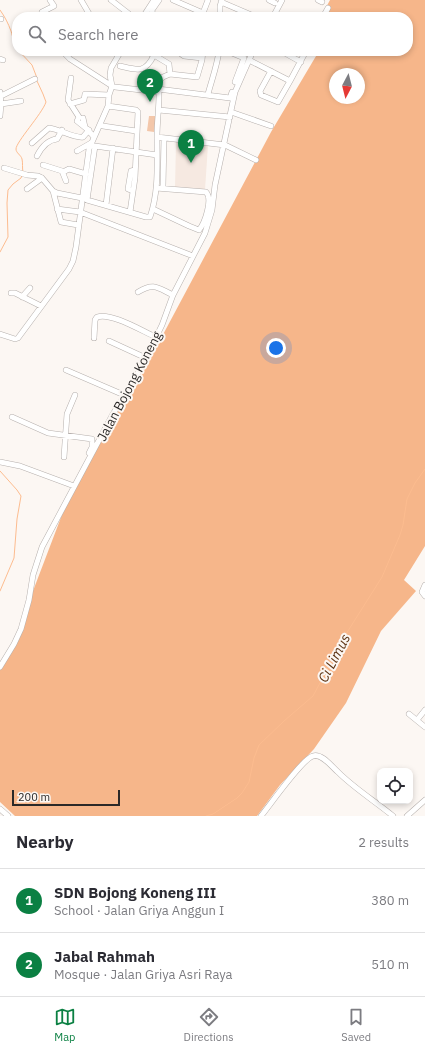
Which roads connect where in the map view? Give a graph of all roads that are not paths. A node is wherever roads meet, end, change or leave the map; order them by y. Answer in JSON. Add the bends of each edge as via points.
{"nodes":[{"id":1,"x":50,"y":0,"type":"edge"},
{"id":2,"x":80,"y":0,"type":"edge"},
{"id":3,"x":111,"y":0,"type":"edge"},
{"id":4,"x":154,"y":0,"type":"edge"},
{"id":5,"x":159,"y":0,"type":"edge"},
{"id":6,"x":175,"y":0,"type":"edge"},
{"id":7,"x":208,"y":0,"type":"edge"},
{"id":8,"x":269,"y":0,"type":"edge"},
{"id":9,"x":222,"y":1,"type":"edge"},
{"id":10,"x":280,"y":1,"type":"edge"},
{"id":11,"x":328,"y":8,"type":"dead end"},
{"id":12,"x":42,"y":12,"type":"dead end"},
{"id":13,"x":88,"y":12,"type":"edge"},
{"id":14,"x":127,"y":12,"type":"edge"},
{"id":15,"x":146,"y":12,"type":"edge"},
{"id":16,"x":152,"y":12,"type":"edge"},
{"id":17,"x":197,"y":12,"type":"edge"},
{"id":18,"x":204,"y":12,"type":"edge"},
{"id":19,"x":221,"y":12,"type":"edge"},
{"id":20,"x":245,"y":12,"type":"edge"},
{"id":21,"x":274,"y":12,"type":"edge"},
{"id":22,"x":326,"y":12,"type":"edge"},
{"id":23,"x":67,"y":56,"type":"edge"},
{"id":24,"x":117,"y":56,"type":"edge"},
{"id":25,"x":154,"y":56,"type":"edge"},
{"id":26,"x":156,"y":56,"type":"edge"},
{"id":27,"x":184,"y":56,"type":"edge"},
{"id":28,"x":219,"y":56,"type":"edge"},
{"id":29,"x":223,"y":56,"type":"edge"},
{"id":30,"x":239,"y":56,"type":"edge"},
{"id":31,"x":251,"y":56,"type":"edge"},
{"id":32,"x":290,"y":56,"type":"edge"},
{"id":33,"x":304,"y":56,"type":"edge"},
{"id":34,"x":202,"y":58,"type":"joint"},
{"id":35,"x":249,"y":60,"type":"junction"},
{"id":36,"x":301,"y":62,"type":"junction"},
{"id":37,"x":218,"y":63,"type":"junction"},
{"id":38,"x":120,"y":66,"type":"dead end"},
{"id":39,"x":271,"y":71,"type":"junction"},
{"id":40,"x":170,"y":74,"type":"junction"},
{"id":41,"x":71,"y":78,"type":"dead end"},
{"id":42,"x":35,"y":79,"type":"dead end"},
{"id":43,"x":290,"y":81,"type":"junction"},
{"id":44,"x":114,"y":87,"type":"junction"},
{"id":45,"x":158,"y":88,"type":"junction"},
{"id":46,"x":0,"y":94,"type":"edge"},
{"id":47,"x":109,"y":94,"type":"junction"},
{"id":48,"x":208,"y":94,"type":"junction"},
{"id":49,"x":21,"y":102,"type":"dead end"},
{"id":50,"x":1,"y":104,"type":"junction"},
{"id":51,"x":70,"y":104,"type":"junction"},
{"id":52,"x":108,"y":106,"type":"junction"},
{"id":53,"x":158,"y":112,"type":"junction"},
{"id":54,"x":0,"y":116,"type":"edge"},
{"id":55,"x":230,"y":116,"type":"junction"},
{"id":56,"x":83,"y":118,"type":"dead end"},
{"id":57,"x":103,"y":126,"type":"dead end"},
{"id":58,"x":271,"y":126,"type":"dead end"},
{"id":59,"x":87,"y":128,"type":"junction"},
{"id":60,"x":62,"y":130,"type":"junction"},
{"id":61,"x":136,"y":131,"type":"junction"},
{"id":62,"x":94,"y":136,"type":"junction"},
{"id":63,"x":157,"y":137,"type":"junction"},
{"id":64,"x":164,"y":138,"type":"junction"},
{"id":65,"x":32,"y":143,"type":"dead end"},
{"id":66,"x":93,"y":144,"type":"junction"},
{"id":67,"x":224,"y":145,"type":"junction"},
{"id":68,"x":113,"y":148,"type":"junction"},
{"id":69,"x":77,"y":151,"type":"dead end"},
{"id":70,"x":135,"y":152,"type":"junction"},
{"id":71,"x":157,"y":155,"type":"junction"},
{"id":72,"x":37,"y":156,"type":"dead end"},
{"id":73,"x":256,"y":160,"type":"dead end"},
{"id":74,"x":42,"y":165,"type":"dead end"},
{"id":75,"x":4,"y":168,"type":"dead end"},
{"id":76,"x":63,"y":172,"type":"junction"},
{"id":77,"x":86,"y":174,"type":"junction"},
{"id":78,"x":42,"y":178,"type":"junction"},
{"id":79,"x":66,"y":181,"type":"dead end"},
{"id":80,"x":162,"y":186,"type":"dead end"},
{"id":81,"x":156,"y":188,"type":"junction"},
{"id":82,"x":27,"y":189,"type":"dead end"},
{"id":83,"x":53,"y":191,"type":"junction"},
{"id":84,"x":85,"y":199,"type":"junction"},
{"id":85,"x":106,"y":205,"type":"junction"},
{"id":86,"x":57,"y":209,"type":"junction"},
{"id":87,"x":153,"y":209,"type":"junction"},
{"id":88,"x":80,"y":212,"type":"junction"},
{"id":89,"x":130,"y":212,"type":"junction"},
{"id":90,"x":78,"y":225,"type":"junction"},
{"id":91,"x":193,"y":256,"type":"junction"},
{"id":92,"x":30,"y":288,"type":"dead end"},
{"id":93,"x":138,"y":292,"type":"dead end"},
{"id":94,"x":11,"y":293,"type":"dead end"},
{"id":95,"x":173,"y":295,"type":"junction"},
{"id":96,"x":22,"y":297,"type":"junction"},
{"id":97,"x":41,"y":306,"type":"junction"},
{"id":98,"x":0,"y":334,"type":"edge"},
{"id":99,"x":156,"y":337,"type":"junction"},
{"id":100,"x":94,"y":338,"type":"dead end"},
{"id":101,"x":109,"y":341,"type":"dead end"},
{"id":102,"x":146,"y":358,"type":"junction"},
{"id":103,"x":66,"y":370,"type":"dead end"},
{"id":104,"x":74,"y":395,"type":"dead end"},
{"id":105,"x":124,"y":395,"type":"junction"},
{"id":106,"x":12,"y":417,"type":"dead end"},
{"id":107,"x":65,"y":435,"type":"junction"},
{"id":108,"x":64,"y":456,"type":"dead end"},
{"id":109,"x":0,"y":462,"type":"edge"},
{"id":110,"x":85,"y":467,"type":"junction"},
{"id":111,"x":74,"y":486,"type":"junction"},
{"id":112,"x":425,"y":585,"type":"edge"},
{"id":113,"x":423,"y":594,"type":"edge"},
{"id":114,"x":0,"y":667,"type":"edge"},
{"id":115,"x":425,"y":710,"type":"edge"},
{"id":116,"x":410,"y":714,"type":"dead end"},
{"id":117,"x":417,"y":720,"type":"junction"},
{"id":118,"x":424,"y":724,"type":"edge"},
{"id":119,"x":425,"y":800,"type":"edge"},
{"id":120,"x":0,"y":810,"type":"edge"},
{"id":121,"x":8,"y":816,"type":"edge"},
{"id":122,"x":262,"y":816,"type":"edge"},
{"id":123,"x":394,"y":816,"type":"edge"},
{"id":124,"x":407,"y":816,"type":"edge"}],
"edges":[{"from":1,"to":12,"type":"street","via":[[54,6]]},
{"from":2,"to":13,"type":"street"},
{"from":3,"to":14,"type":"street"},
{"from":4,"to":15,"type":"street"},
{"from":5,"to":16,"type":"street"},
{"from":6,"to":17,"type":"street"},
{"from":7,"to":18,"type":"street"},
{"from":8,"to":10,"type":"street"},
{"from":9,"to":19,"type":"street"},
{"from":9,"to":20,"type":"street"},
{"from":10,"to":21,"type":"street"},
{"from":11,"to":22,"type":"street"},
{"from":23,"to":44,"type":"street"},
{"from":24,"to":44,"type":"street","via":[[110,75]]},
{"from":25,"to":38,"type":"street","via":[[150,64],[144,68]]},
{"from":26,"to":40,"type":"street","via":[[169,64]]},
{"from":27,"to":34,"type":"street"},
{"from":28,"to":37,"type":"street"},
{"from":29,"to":37,"type":"street"},
{"from":30,"to":48,"type":"street","via":[[244,58],[230,97]]},
{"from":31,"to":35,"type":"street","name":"Jalan Bojong Koneng"},
{"from":32,"to":36,"type":"street"},
{"from":33,"to":36,"type":"street"},
{"from":34,"to":40,"type":"street","via":[[197,77]]},
{"from":35,"to":39,"type":"street"},
{"from":35,"to":55,"type":"street","name":"Jalan Bojong Koneng","via":[[237,86]]},
{"from":36,"to":43,"type":"street"},
{"from":37,"to":48,"type":"street"},
{"from":39,"to":43,"type":"street"},
{"from":39,"to":43,"type":"street","via":[[260,91],[261,95],[278,102]]},
{"from":40,"to":45,"type":"street","via":[[163,77]]},
{"from":41,"to":51,"type":"street","via":[[68,100]]},
{"from":42,"to":46,"type":"street"},
{"from":44,"to":45,"type":"street","via":[[148,90]]},
{"from":44,"to":47,"type":"street"},
{"from":45,"to":48,"type":"street"},
{"from":45,"to":53,"type":"street"},
{"from":46,"to":50,"type":"street"},
{"from":47,"to":51,"type":"street","via":[[85,94],[84,100]]},
{"from":47,"to":52,"type":"street"},
{"from":49,"to":50,"type":"street"},
{"from":50,"to":54,"type":"street"},
{"from":51,"to":59,"type":"street","via":[[78,116],[77,121]]},
{"from":52,"to":61,"type":"street","via":[[137,111]]},
{"from":52,"to":62,"type":"street"},
{"from":53,"to":55,"type":"street"},
{"from":53,"to":63,"type":"street"},
{"from":55,"to":58,"type":"street"},
{"from":55,"to":67,"type":"street","name":"Jalan Bojong Koneng"},
{"from":56,"to":59,"type":"street"},
{"from":57,"to":61,"type":"street"},
{"from":59,"to":60,"type":"street","via":[[81,138]]},
{"from":59,"to":62,"type":"street"},
{"from":60,"to":65,"type":"street","via":[[48,128]]},
{"from":60,"to":72,"type":"street","via":[[57,140],[43,146]]},
{"from":61,"to":70,"type":"street"},
{"from":62,"to":66,"type":"street"},
{"from":63,"to":64,"type":"street"},
{"from":63,"to":71,"type":"street"},
{"from":64,"to":67,"type":"street"},
{"from":64,"to":80,"type":"street"},
{"from":66,"to":68,"type":"street"},
{"from":66,"to":69,"type":"street"},
{"from":66,"to":77,"type":"street"},
{"from":66,"to":84,"type":"street"},
{"from":67,"to":73,"type":"street"},
{"from":67,"to":91,"type":"street","name":"Jalan Bojong Koneng","via":[[210,220]]},
{"from":68,"to":70,"type":"street"},
{"from":68,"to":85,"type":"street"},
{"from":70,"to":71,"type":"street"},
{"from":70,"to":89,"type":"street"},
{"from":71,"to":81,"type":"street"},
{"from":74,"to":76,"type":"street"},
{"from":75,"to":78,"type":"street","via":[[26,176]]},
{"from":76,"to":77,"type":"street","via":[[69,169]]},
{"from":76,"to":79,"type":"street"},
{"from":77,"to":84,"type":"street"},
{"from":78,"to":82,"type":"street"},
{"from":78,"to":83,"type":"street"},
{"from":81,"to":87,"type":"street"},
{"from":81,"to":87,"type":"street","via":[[206,192],[209,195],[205,218],[199,230]]},
{"from":83,"to":84,"type":"street"},
{"from":83,"to":86,"type":"street"},
{"from":84,"to":85,"type":"street"},
{"from":84,"to":88,"type":"street"},
{"from":85,"to":89,"type":"street"},
{"from":86,"to":88,"type":"street"},
{"from":86,"to":90,"type":"street","via":[[62,222]]},
{"from":87,"to":89,"type":"street","via":[[149,218]]},
{"from":88,"to":90,"type":"street"},
{"from":88,"to":91,"type":"street"},
{"from":90,"to":97,"type":"street","via":[[72,263]]},
{"from":91,"to":95,"type":"street","name":"Jalan Bojong Koneng"},
{"from":92,"to":96,"type":"street"},
{"from":93,"to":95,"type":"street","via":[[151,286]]},
{"from":94,"to":96,"type":"street"},
{"from":95,"to":99,"type":"street","name":"Jalan Bojong Koneng"},
{"from":96,"to":97,"type":"street"},
{"from":97,"to":98,"type":"street","via":[[18,338]]},
{"from":99,"to":100,"type":"street","via":[[103,315],[95,320]]},
{"from":99,"to":102,"type":"street","name":"Jalan Bojong Koneng"},
{"from":101,"to":102,"type":"street"},
{"from":102,"to":105,"type":"street","name":"Jalan Bojong Koneng"},
{"from":103,"to":105,"type":"street"},
{"from":104,"to":107,"type":"street","via":[[67,414]]},
{"from":105,"to":110,"type":"street","name":"Jalan Bojong Koneng"},
{"from":106,"to":107,"type":"street","via":[[48,433]]},
{"from":107,"to":108,"type":"street"},
{"from":107,"to":110,"type":"street","via":[[92,439],[92,447],[84,462]]},
{"from":109,"to":111,"type":"street","via":[[20,466]]},
{"from":110,"to":111,"type":"street","name":"Jalan Bojong Koneng"},
{"from":111,"to":114,"type":"street","name":"Jalan Bojong Koneng","via":[[42,547],[22,625]]},
{"from":112,"to":113,"type":"street"},
{"from":115,"to":117,"type":"street"},
{"from":116,"to":117,"type":"street"},
{"from":117,"to":118,"type":"street"},
{"from":119,"to":124,"type":"street"},
{"from":120,"to":121,"type":"street"},
{"from":122,"to":123,"type":"street","via":[[274,797],[303,763],[315,755],[322,757],[354,787]]}]}
